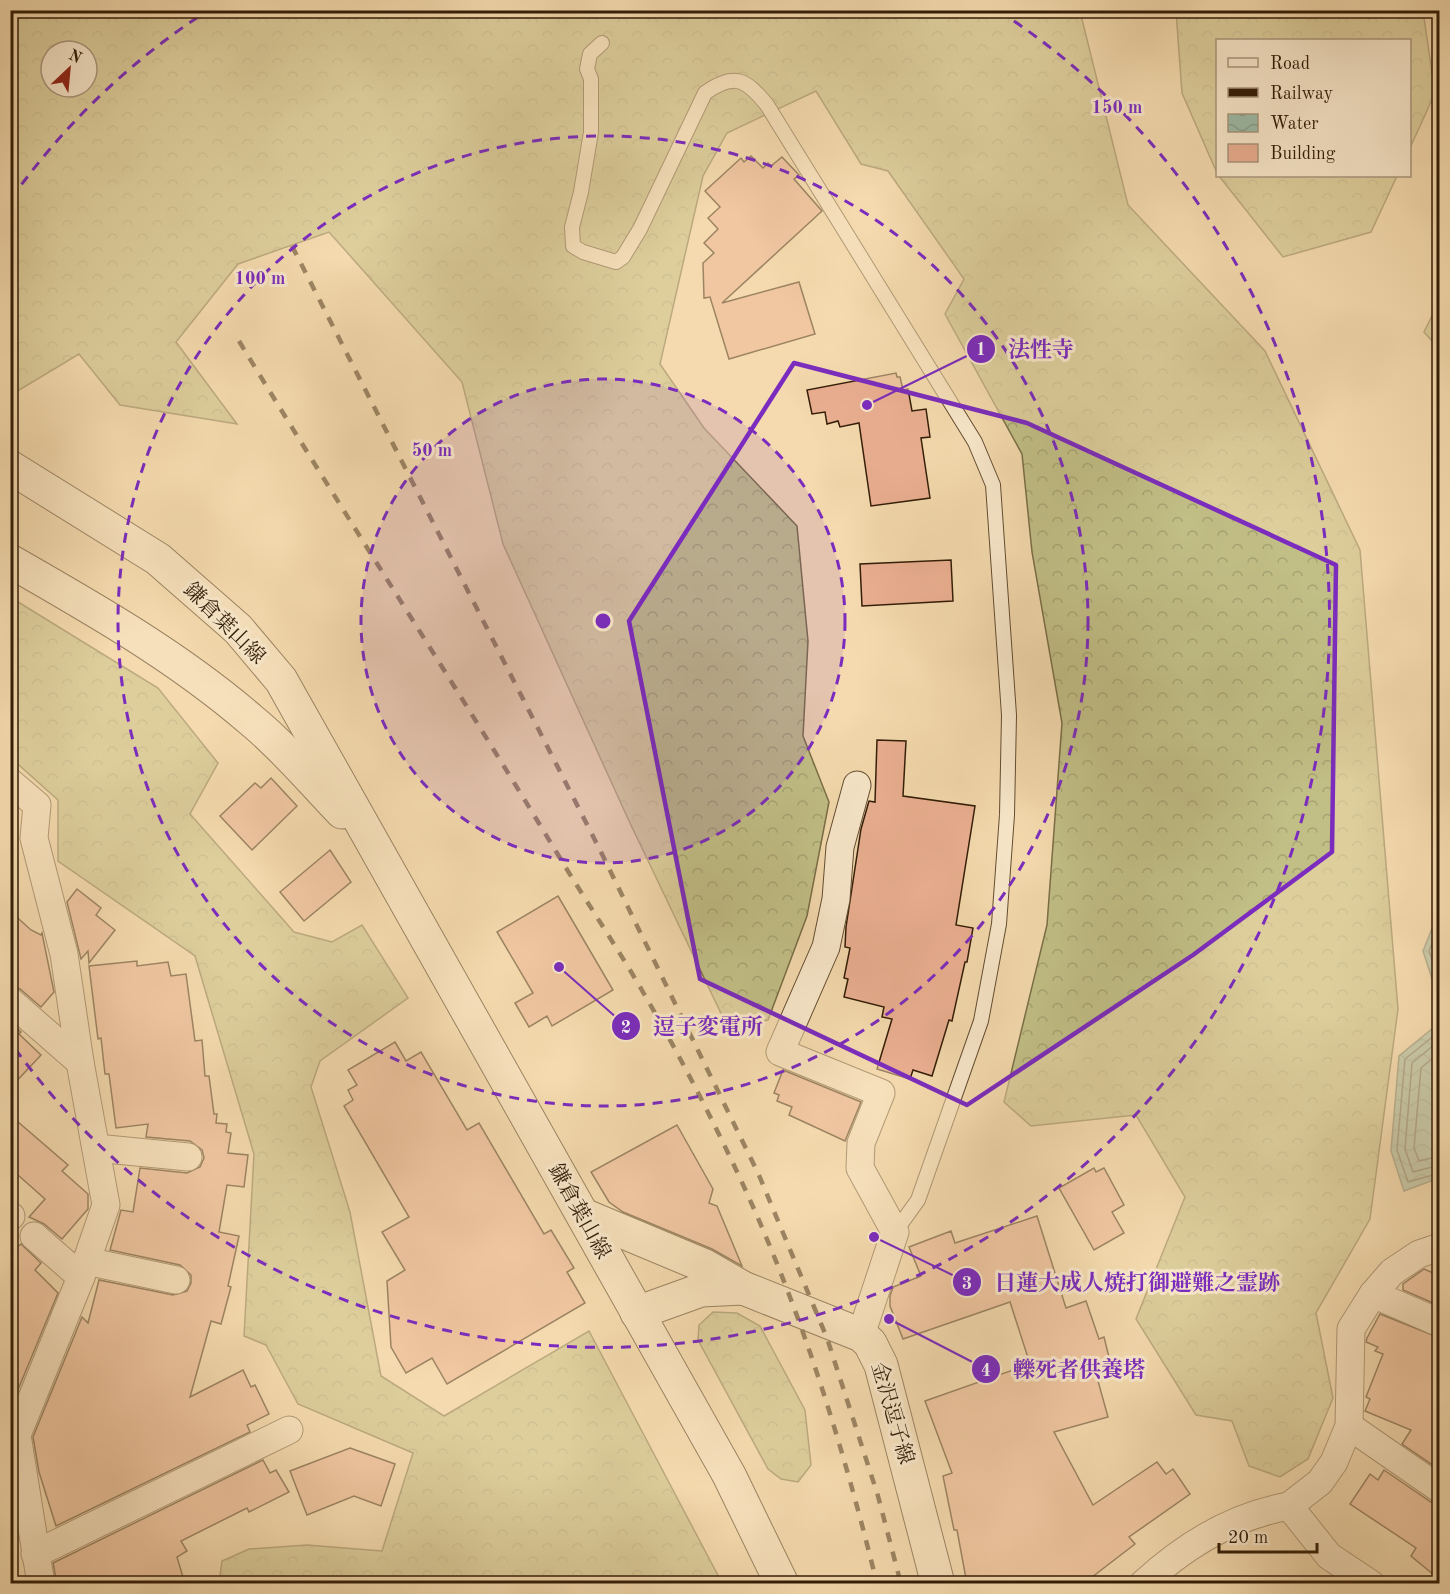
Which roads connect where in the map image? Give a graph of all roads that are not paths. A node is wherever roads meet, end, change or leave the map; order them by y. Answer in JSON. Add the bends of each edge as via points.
{"nodes":[{"id":1,"x":602,"y":43,"type":"dead end"},
{"id":2,"x":10,"y":467,"type":"edge"},
{"id":3,"x":10,"y":561,"type":"edge"},
{"id":4,"x":10,"y":782,"type":"edge"},
{"id":5,"x":857,"y":785,"type":"dead end"},
{"id":6,"x":372,"y":843,"type":"junction"},
{"id":7,"x":10,"y":1001,"type":"edge"},
{"id":8,"x":80,"y":1062,"type":"junction"},
{"id":9,"x":96,"y":1148,"type":"junction"},
{"id":10,"x":188,"y":1157,"type":"dead end"},
{"id":11,"x":583,"y":1215,"type":"junction"},
{"id":12,"x":895,"y":1232,"type":"junction"},
{"id":13,"x":34,"y":1236,"type":"dead end"},
{"id":14,"x":1440,"y":1247,"type":"edge"},
{"id":15,"x":83,"y":1269,"type":"junction"},
{"id":16,"x":176,"y":1280,"type":"dead end"},
{"id":17,"x":743,"y":1288,"type":"junction"},
{"id":18,"x":1373,"y":1294,"type":"junction"},
{"id":19,"x":637,"y":1313,"type":"junction"},
{"id":20,"x":1440,"y":1323,"type":"edge"},
{"id":21,"x":861,"y":1335,"type":"junction"},
{"id":22,"x":1349,"y":1426,"type":"junction"},
{"id":23,"x":289,"y":1430,"type":"dead end"},
{"id":24,"x":1440,"y":1489,"type":"edge"},
{"id":25,"x":1289,"y":1506,"type":"junction"},
{"id":26,"x":26,"y":1541,"type":"edge"},
{"id":27,"x":41,"y":1584,"type":"edge"},
{"id":28,"x":782,"y":1584,"type":"edge"},
{"id":29,"x":938,"y":1584,"type":"edge"},
{"id":30,"x":1143,"y":1584,"type":"edge"},
{"id":31,"x":1371,"y":1584,"type":"edge"}],
"edges":[{"from":1,"to":12,"type":"lane","via":[[590,54],[587,69],[591,79],[591,132],[572,227],[573,246],[606,260],[616,262],[622,257],[640,229],[705,93],[722,81],[752,87],[975,442],[993,485],[1009,715],[999,924],[981,1021],[918,1200]]},
{"from":2,"to":6,"type":"main road","name":"鎌倉葉山線","via":[[158,559],[238,629],[281,680]]},
{"from":3,"to":6,"type":"main road","name":"鎌倉葉山線","via":[[168,657],[253,721]]},
{"from":4,"to":8,"type":"street","via":[[37,805],[34,838],[64,954]]},
{"from":5,"to":12,"type":"street","via":[[840,847],[836,899],[826,946],[780,1052],[881,1093],[861,1143],[860,1168]]},
{"from":6,"to":11,"type":"main road","name":"鎌倉葉山線"},
{"from":7,"to":8,"type":"street"},
{"from":8,"to":9,"type":"street"},
{"from":9,"to":10,"type":"street"},
{"from":9,"to":15,"type":"street","via":[[106,1205]]},
{"from":11,"to":17,"type":"main road","name":"金沢逗子線","via":[[705,1266]]},
{"from":11,"to":19,"type":"main road","name":"鎌倉葉山線"},
{"from":12,"to":21,"type":"street"},
{"from":13,"to":15,"type":"street"},
{"from":14,"to":18,"type":"street","via":[[1419,1254],[1392,1272]]},
{"from":15,"to":16,"type":"street"},
{"from":15,"to":26,"type":"street","via":[[17,1435]]},
{"from":17,"to":19,"type":"main road","name":"金沢逗子線","via":[[701,1290]]},
{"from":17,"to":21,"type":"main road","name":"金沢逗子線"},
{"from":18,"to":20,"type":"street"},
{"from":18,"to":22,"type":"street","via":[[1351,1329]]},
{"from":19,"to":28,"type":"main road","name":"鎌倉葉山線","via":[[729,1475]]},
{"from":21,"to":29,"type":"main road","name":"金沢逗子線","via":[[870,1343],[881,1365]]},
{"from":22,"to":24,"type":"street"},
{"from":22,"to":25,"type":"street","via":[[1334,1462],[1320,1482]]},
{"from":23,"to":26,"type":"street"},
{"from":25,"to":30,"type":"street","via":[[1245,1517],[1201,1538]]},
{"from":25,"to":31,"type":"street","via":[[1329,1556]]},
{"from":26,"to":27,"type":"street"}]}
